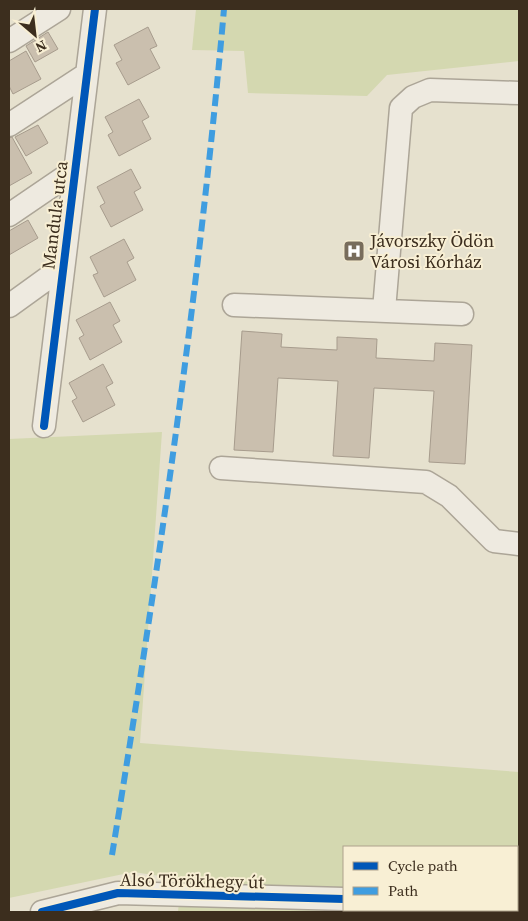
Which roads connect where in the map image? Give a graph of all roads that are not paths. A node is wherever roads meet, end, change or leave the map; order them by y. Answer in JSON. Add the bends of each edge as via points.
{"nodes":[{"id":1,"x":59,"y":9,"type":"edge"},
{"id":2,"x":95,"y":9,"type":"edge"},
{"id":3,"x":9,"y":41,"type":"edge"},
{"id":4,"x":87,"y":74,"type":"junction"},
{"id":5,"x":519,"y":93,"type":"edge"},
{"id":6,"x":9,"y":125,"type":"edge"},
{"id":7,"x":75,"y":170,"type":"junction"},
{"id":8,"x":9,"y":215,"type":"edge"},
{"id":9,"x":63,"y":267,"type":"junction"},
{"id":10,"x":234,"y":305,"type":"dead end"},
{"id":11,"x":9,"y":306,"type":"edge"},
{"id":12,"x":384,"y":310,"type":"junction"},
{"id":13,"x":462,"y":314,"type":"dead end"},
{"id":14,"x":44,"y":426,"type":"dead end"},
{"id":15,"x":222,"y":468,"type":"dead end"},
{"id":16,"x":519,"y":544,"type":"edge"},
{"id":17,"x":343,"y":899,"type":"edge"},
{"id":18,"x":42,"y":912,"type":"edge"}],
"edges":[{"from":1,"to":3,"type":"street"},
{"from":2,"to":4,"type":"street","name":"Mandula utca"},
{"from":4,"to":6,"type":"street"},
{"from":4,"to":7,"type":"street","name":"Mandula utca"},
{"from":5,"to":12,"type":"street","via":[[430,90],[413,97],[401,108]]},
{"from":7,"to":8,"type":"street"},
{"from":7,"to":9,"type":"street","name":"Mandula utca"},
{"from":9,"to":11,"type":"street"},
{"from":9,"to":14,"type":"street","name":"Mandula utca"},
{"from":10,"to":12,"type":"street"},
{"from":12,"to":13,"type":"street"},
{"from":15,"to":16,"type":"street","via":[[426,482],[449,496],[494,541]]},
{"from":17,"to":18,"type":"street","name":"Alsó Törökhegy út","via":[[118,893]]}]}
